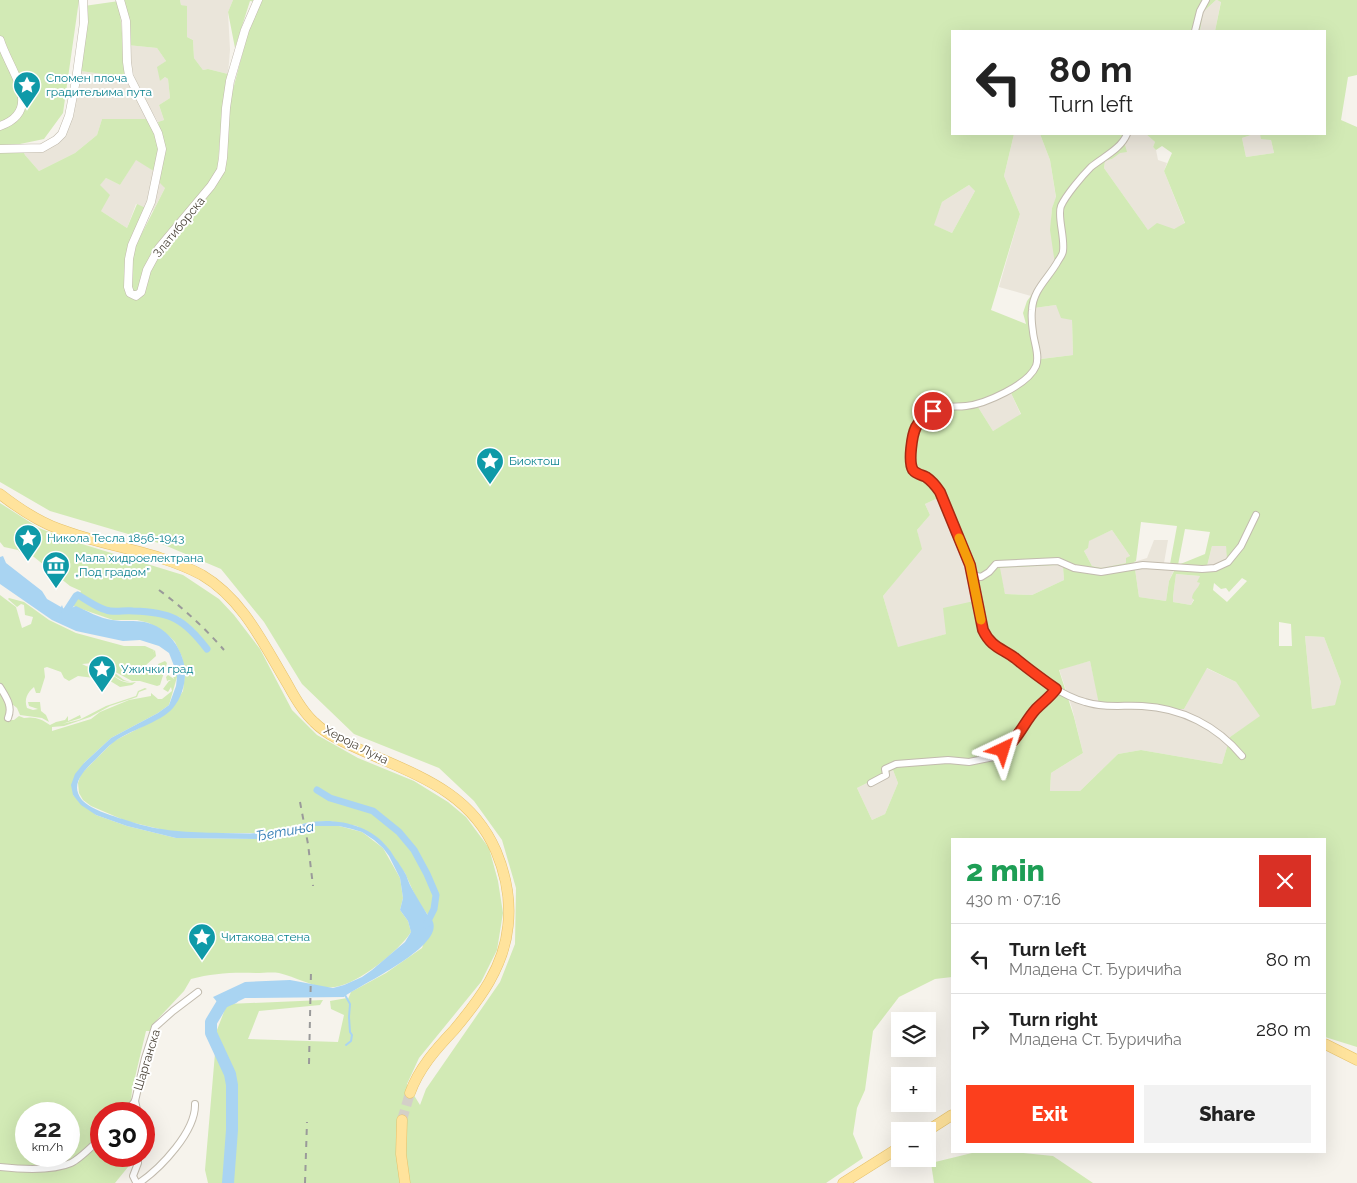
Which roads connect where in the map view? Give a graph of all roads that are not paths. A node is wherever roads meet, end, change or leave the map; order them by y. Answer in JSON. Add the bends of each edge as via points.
{"nodes":[{"id":1,"x":83,"y":0,"type":"edge"},
{"id":2,"x":120,"y":0,"type":"edge"},
{"id":3,"x":258,"y":0,"type":"edge"},
{"id":4,"x":1206,"y":0,"type":"edge"},
{"id":5,"x":1195,"y":30,"type":"edge"},
{"id":6,"x":0,"y":40,"type":"edge"},
{"id":7,"x":0,"y":126,"type":"edge"},
{"id":8,"x":1125,"y":135,"type":"edge"},
{"id":9,"x":0,"y":149,"type":"edge"},
{"id":10,"x":0,"y":494,"type":"edge"},
{"id":11,"x":1256,"y":515,"type":"dead end"},
{"id":12,"x":972,"y":575,"type":"junction"},
{"id":13,"x":0,"y":687,"type":"edge"},
{"id":14,"x":1056,"y":689,"type":"junction"},
{"id":15,"x":8,"y":718,"type":"dead end"},
{"id":16,"x":1242,"y":756,"type":"dead end"},
{"id":17,"x":871,"y":783,"type":"dead end"},
{"id":18,"x":198,"y":992,"type":"dead end"},
{"id":19,"x":1326,"y":1044,"type":"edge"},
{"id":20,"x":1357,"y":1060,"type":"edge"},
{"id":21,"x":410,"y":1093,"type":"tunnel mouth"},
{"id":22,"x":135,"y":1101,"type":"edge"},
{"id":23,"x":195,"y":1104,"type":"dead end"},
{"id":24,"x":951,"y":1117,"type":"edge"},
{"id":25,"x":402,"y":1120,"type":"tunnel mouth"},
{"id":26,"x":936,"y":1126,"type":"edge"},
{"id":27,"x":90,"y":1147,"type":"edge"},
{"id":28,"x":891,"y":1153,"type":"edge"},
{"id":29,"x":0,"y":1167,"type":"edge"},
{"id":30,"x":136,"y":1167,"type":"edge"},
{"id":31,"x":405,"y":1183,"type":"edge"},
{"id":32,"x":843,"y":1183,"type":"edge"}],
"edges":[{"from":1,"to":9,"type":"street","via":[[84,22],[77,75],[62,134],[42,148]]},
{"from":2,"to":3,"type":"street","name":"Златиборска","via":[[126,21],[129,76],[158,133],[162,149],[152,202],[129,259],[128,287],[136,296],[141,292],[147,270],[159,248],[211,186],[220,170],[231,76]]},
{"from":4,"to":5,"type":"street"},
{"from":6,"to":7,"type":"street","via":[[16,76],[22,103],[17,118]]},
{"from":8,"to":12,"type":"street","via":[[1120,145],[1091,168],[1060,208],[1063,252],[1039,286],[1032,308],[1036,366],[1022,383],[993,398],[933,411],[915,428],[910,456],[912,468],[934,483],[940,492]]},
{"from":10,"to":21,"type":"main road","name":"Хероја Луна","via":[[49,525],[164,559],[211,581],[249,620],[314,722],[348,744],[429,780],[463,803],[477,818],[494,847],[506,886],[509,913],[504,948],[484,992],[432,1054]]},
{"from":11,"to":12,"type":"street","via":[[1228,562],[1215,568],[1143,565],[1101,572],[1074,568],[1058,561],[996,564],[980,577]]},
{"from":12,"to":14,"type":"street","via":[[988,640]]},
{"from":13,"to":15,"type":"street","via":[[9,704]]},
{"from":14,"to":16,"type":"street","via":[[1085,702],[1143,706],[1174,711],[1199,720],[1215,730]]},
{"from":14,"to":17,"type":"street","via":[[1036,709],[1012,744],[994,757],[969,762],[948,760],[896,764],[885,769],[886,775]]},
{"from":18,"to":22,"type":"street","name":"Шарганска","via":[[155,1027]]},
{"from":19,"to":20,"type":"main road"},
{"from":23,"to":30,"type":"street","via":[[187,1131],[160,1167],[136,1182],[133,1176]]},
{"from":24,"to":26,"type":"main road"},
{"from":25,"to":31,"type":"main road","via":[[401,1154]]},
{"from":27,"to":29,"type":"street","via":[[71,1163],[44,1169]]},
{"from":28,"to":32,"type":"main road"}]}
